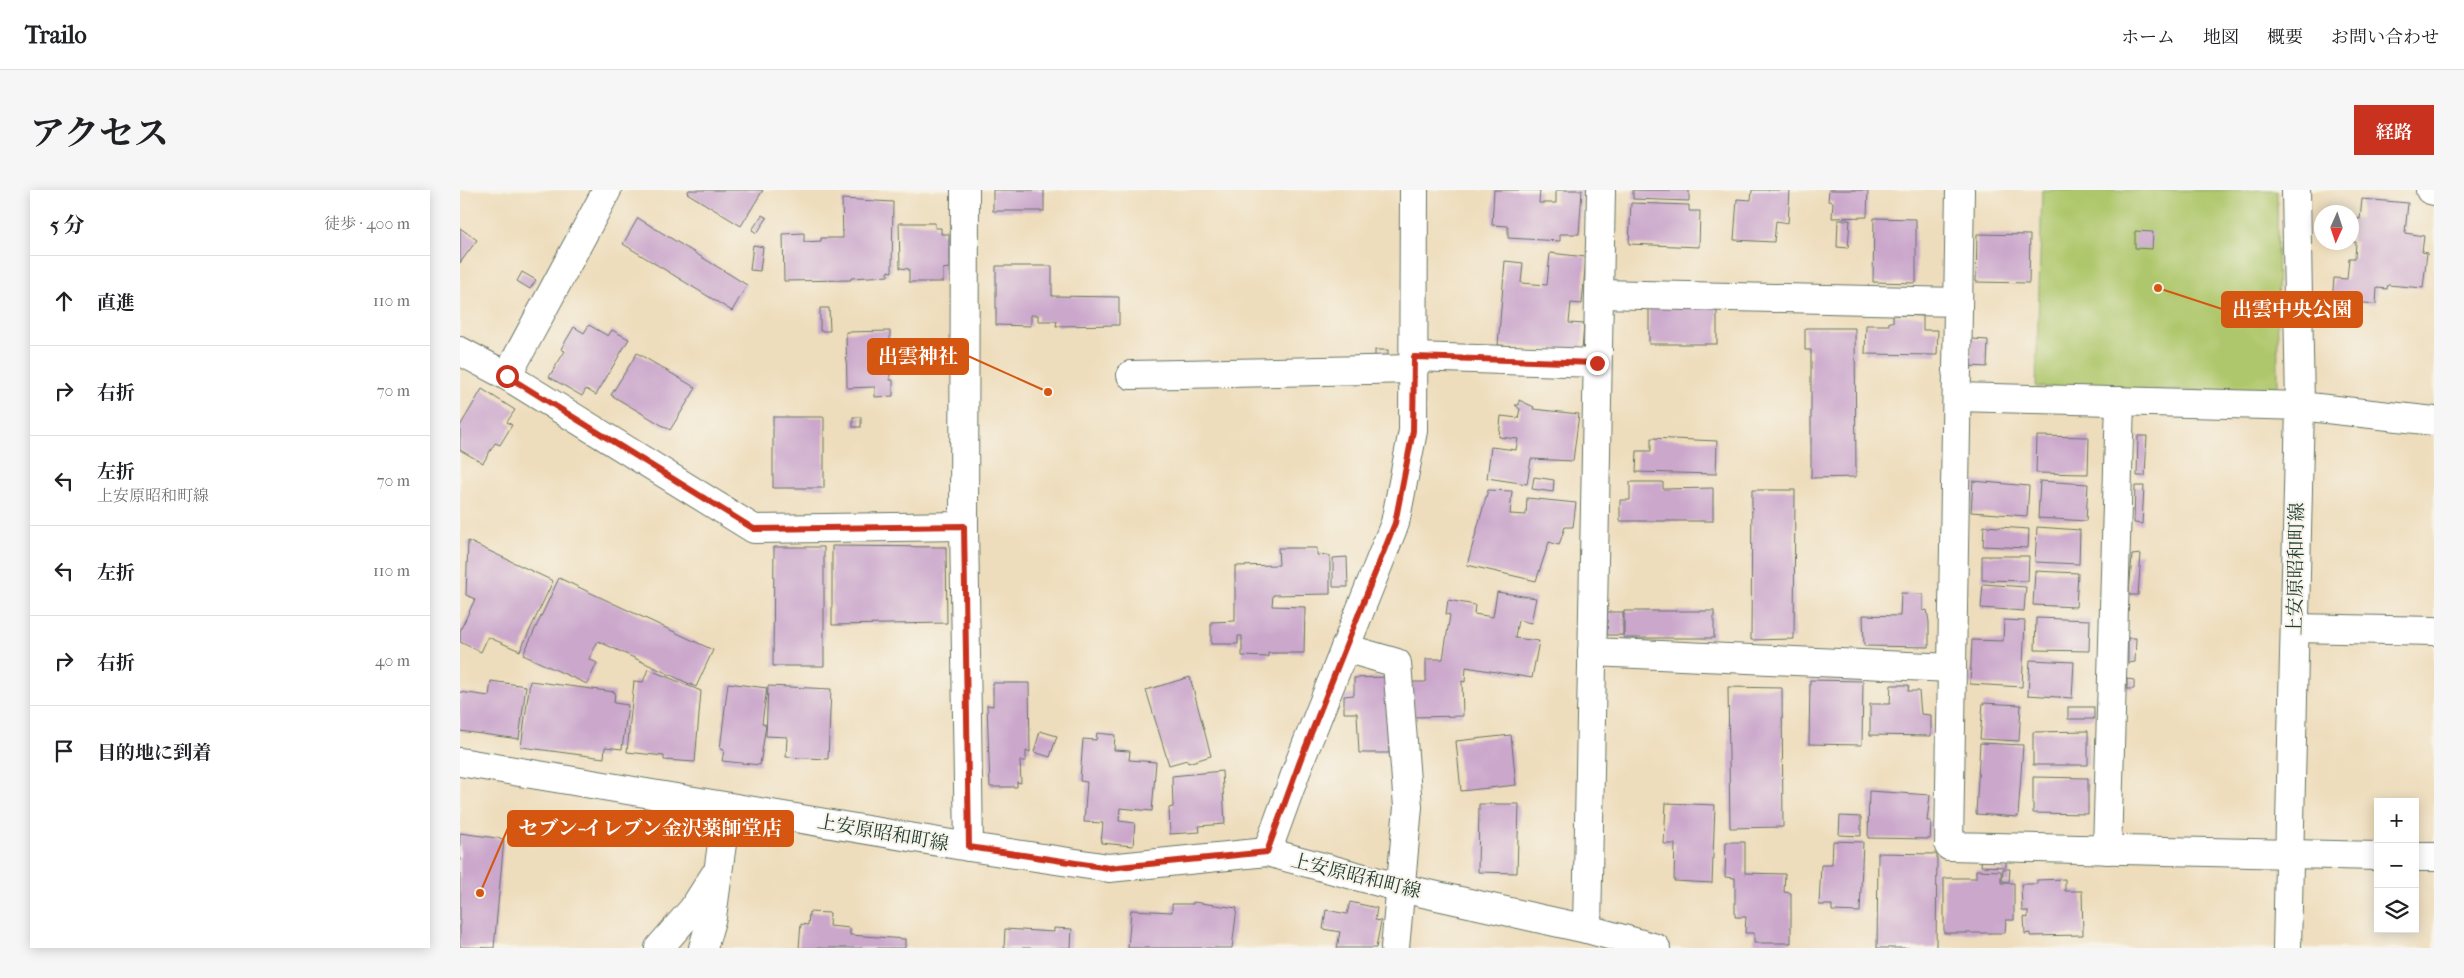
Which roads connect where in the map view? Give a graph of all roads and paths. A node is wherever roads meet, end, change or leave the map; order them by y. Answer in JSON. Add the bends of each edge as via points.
{"nodes":[{"id":1,"x":607,"y":190,"type":"edge"},
{"id":2,"x":965,"y":190,"type":"edge"},
{"id":3,"x":1414,"y":190,"type":"edge"},
{"id":4,"x":1601,"y":190,"type":"edge"},
{"id":5,"x":1960,"y":190,"type":"edge"},
{"id":6,"x":2296,"y":190,"type":"edge"},
{"id":7,"x":2430,"y":190,"type":"edge"},
{"id":8,"x":2434,"y":191,"type":"edge"},
{"id":9,"x":1599,"y":294,"type":"junction"},
{"id":10,"x":1958,"y":302,"type":"junction"},
{"id":11,"x":460,"y":351,"type":"edge"},
{"id":12,"x":1414,"y":363,"type":"junction"},
{"id":13,"x":1597,"y":363,"type":"junction"},
{"id":14,"x":507,"y":376,"type":"junction"},
{"id":15,"x":1131,"y":376,"type":"dead end"},
{"id":16,"x":1957,"y":397,"type":"junction"},
{"id":17,"x":2120,"y":401,"type":"junction"},
{"id":18,"x":2300,"y":406,"type":"junction"},
{"id":19,"x":2434,"y":421,"type":"edge"},
{"id":20,"x":964,"y":526,"type":"junction"},
{"id":21,"x":2295,"y":628,"type":"junction"},
{"id":22,"x":2434,"y":631,"type":"edge"},
{"id":23,"x":1345,"y":648,"type":"junction"},
{"id":24,"x":1592,"y":652,"type":"junction"},
{"id":25,"x":1952,"y":668,"type":"junction"},
{"id":26,"x":460,"y":762,"type":"edge"},
{"id":27,"x":727,"y":807,"type":"junction"},
{"id":28,"x":969,"y":847,"type":"junction"},
{"id":29,"x":2107,"y":850,"type":"junction"},
{"id":30,"x":1267,"y":852,"type":"junction"},
{"id":31,"x":2290,"y":854,"type":"junction"},
{"id":32,"x":2374,"y":856,"type":"edge"},
{"id":33,"x":2419,"y":857,"type":"edge"},
{"id":34,"x":2434,"y":857,"type":"edge"},
{"id":35,"x":717,"y":870,"type":"junction"},
{"id":36,"x":1401,"y":888,"type":"junction"},
{"id":37,"x":1586,"y":929,"type":"junction"},
{"id":38,"x":660,"y":948,"type":"edge"},
{"id":39,"x":703,"y":948,"type":"edge"},
{"id":40,"x":1395,"y":948,"type":"edge"},
{"id":41,"x":1656,"y":948,"type":"edge"},
{"id":42,"x":2286,"y":948,"type":"edge"}],
"edges":[{"from":1,"to":14,"type":"street"},
{"from":2,"to":20,"type":"street"},
{"from":3,"to":12,"type":"street"},
{"from":4,"to":9,"type":"street"},
{"from":5,"to":10,"type":"street"},
{"from":6,"to":18,"type":"street","name":"上安原昭和町線"},
{"from":7,"to":8,"type":"street"},
{"from":9,"to":10,"type":"street"},
{"from":9,"to":13,"type":"street"},
{"from":10,"to":16,"type":"street"},
{"from":11,"to":14,"type":"street"},
{"from":12,"to":13,"type":"street"},
{"from":12,"to":15,"type":"street"},
{"from":12,"to":23,"type":"street","via":[[1413,431],[1395,523]]},
{"from":13,"to":24,"type":"street"},
{"from":14,"to":20,"type":"street","via":[[754,529]]},
{"from":16,"to":17,"type":"street"},
{"from":16,"to":25,"type":"street"},
{"from":17,"to":18,"type":"street"},
{"from":17,"to":29,"type":"street"},
{"from":18,"to":19,"type":"street"},
{"from":18,"to":21,"type":"street","name":"上安原昭和町線"},
{"from":20,"to":28,"type":"street"},
{"from":21,"to":22,"type":"street"},
{"from":21,"to":31,"type":"street","name":"上安原昭和町線"},
{"from":23,"to":30,"type":"street"},
{"from":23,"to":36,"type":"street","via":[[1397,663],[1408,807]]},
{"from":24,"to":25,"type":"street"},
{"from":24,"to":37,"type":"street"},
{"from":25,"to":29,"type":"street","via":[[1948,846]]},
{"from":26,"to":27,"type":"street","name":"上安原昭和町線"},
{"from":27,"to":28,"type":"street","name":"上安原昭和町線"},
{"from":27,"to":35,"type":"street"},
{"from":28,"to":30,"type":"street","name":"上安原昭和町線","via":[[1109,868]]},
{"from":29,"to":31,"type":"street"},
{"from":30,"to":36,"type":"street","name":"上安原昭和町線"},
{"from":31,"to":32,"type":"street"},
{"from":31,"to":42,"type":"street","name":"上安原昭和町線"},
{"from":33,"to":34,"type":"street"},
{"from":35,"to":38,"type":"street","via":[[693,909]]},
{"from":35,"to":39,"type":"street","via":[[712,917]]},
{"from":36,"to":37,"type":"street","name":"上安原昭和町線"},
{"from":36,"to":40,"type":"street"},
{"from":37,"to":41,"type":"street","name":"上安原昭和町線"}]}
